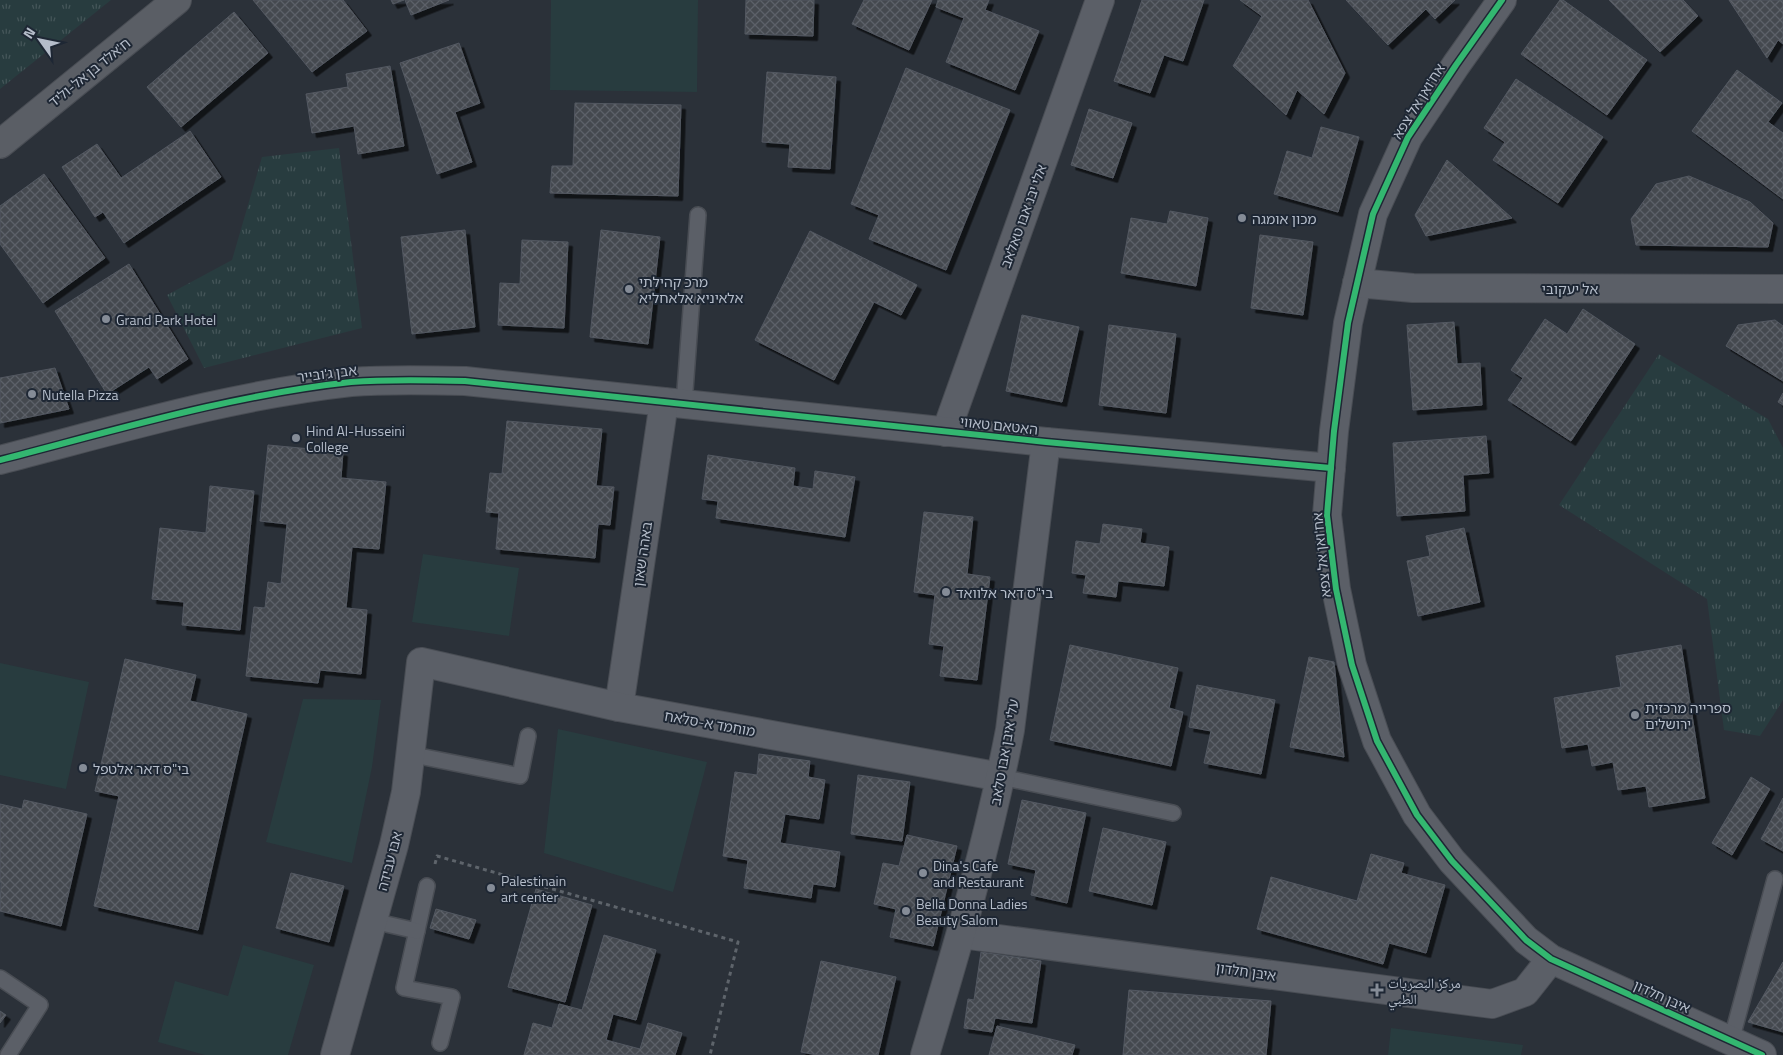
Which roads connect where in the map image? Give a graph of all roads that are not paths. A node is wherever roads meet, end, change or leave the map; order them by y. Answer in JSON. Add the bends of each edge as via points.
{"nodes":[{"id":1,"x":177,"y":0,"type":"edge"},
{"id":2,"x":1100,"y":0,"type":"edge"},
{"id":3,"x":1502,"y":0,"type":"edge"},
{"id":4,"x":0,"y":144,"type":"edge"},
{"id":5,"x":698,"y":215,"type":"dead end"},
{"id":6,"x":1356,"y":283,"type":"junction"},
{"id":7,"x":1783,"y":289,"type":"edge"},
{"id":8,"x":674,"y":403,"type":"junction"},
{"id":9,"x":946,"y":432,"type":"junction"},
{"id":10,"x":1046,"y":442,"type":"junction"},
{"id":11,"x":0,"y":460,"type":"edge"},
{"id":12,"x":1331,"y":468,"type":"junction"},
{"id":13,"x":421,"y":662,"type":"joint"},
{"id":14,"x":619,"y":707,"type":"junction"},
{"id":15,"x":528,"y":736,"type":"dead end"},
{"id":16,"x":409,"y":754,"type":"junction"},
{"id":17,"x":1001,"y":777,"type":"junction"},
{"id":18,"x":1173,"y":812,"type":"dead end"},
{"id":19,"x":1775,"y":879,"type":"dead end"},
{"id":20,"x":427,"y":886,"type":"road end"},
{"id":21,"x":373,"y":921,"type":"junction"},
{"id":22,"x":417,"y":931,"type":"junction"},
{"id":23,"x":961,"y":934,"type":"junction"},
{"id":24,"x":1551,"y":960,"type":"junction"},
{"id":25,"x":0,"y":978,"type":"edge"},
{"id":26,"x":1730,"y":1041,"type":"junction"},
{"id":27,"x":440,"y":1043,"type":"dead end"},
{"id":28,"x":8,"y":1055,"type":"edge"},
{"id":29,"x":335,"y":1055,"type":"edge"},
{"id":30,"x":925,"y":1055,"type":"edge"},
{"id":31,"x":1762,"y":1055,"type":"edge"}],
"edges":[{"from":1,"to":4,"type":"street","name":"ח'אלד בן אל-וליד"},
{"from":2,"to":9,"type":"street","name":"אלי יבנ אבו טאלאב"},
{"from":3,"to":6,"type":"street","name":"אח'ואן אל צפא","via":[[1408,137],[1373,214]]},
{"from":5,"to":8,"type":"lane"},
{"from":6,"to":7,"type":"street","name":"אל יעקובי","via":[[1413,288]]},
{"from":6,"to":12,"type":"street","name":"אח'ואן אל צפא","via":[[1348,323]]},
{"from":8,"to":9,"type":"street","name":"האטאם טאווי"},
{"from":8,"to":11,"type":"street","name":"אבן ג'ובייר","via":[[465,382],[402,379],[352,382],[245,398]]},
{"from":8,"to":14,"type":"street","name":"באהה שאון"},
{"from":9,"to":10,"type":"street","name":"האטאם טאווי"},
{"from":10,"to":12,"type":"street","name":"האטאם טאווי"},
{"from":10,"to":17,"type":"street","name":"עלי איבן אבו טלאב","via":[[1010,730]]},
{"from":12,"to":24,"type":"street","name":"אח'ואן אל צפא","via":[[1327,515],[1336,589],[1352,665],[1377,741],[1417,815],[1452,861],[1526,940]]},
{"from":13,"to":14,"type":"street","name":"מוחמד א-סלאח"},
{"from":13,"to":16,"type":"street","name":"אבו עבידה"},
{"from":14,"to":17,"type":"street","name":"מוחמד א-סלאח"},
{"from":15,"to":16,"type":"lane","via":[[520,776]]},
{"from":16,"to":21,"type":"street","name":"אבו עבידה","via":[[406,792]]},
{"from":17,"to":18,"type":"lane"},
{"from":17,"to":23,"type":"street","name":"עלי איבן אבו טלאב"},
{"from":19,"to":26,"type":"lane"},
{"from":20,"to":22,"type":"lane"},
{"from":21,"to":22,"type":"lane"},
{"from":21,"to":29,"type":"street","name":"אבו עבידה"},
{"from":22,"to":27,"type":"lane","via":[[404,988],[452,997]]},
{"from":23,"to":24,"type":"street","name":"איבן חלדון","via":[[1492,1004],[1525,992]]},
{"from":23,"to":30,"type":"street","name":"עלי איבן אבו טלאב"},
{"from":24,"to":26,"type":"street","name":"איבן חלדון"},
{"from":25,"to":28,"type":"lane","via":[[40,1005]]},
{"from":26,"to":31,"type":"street","name":"איבן חלדון"}]}
